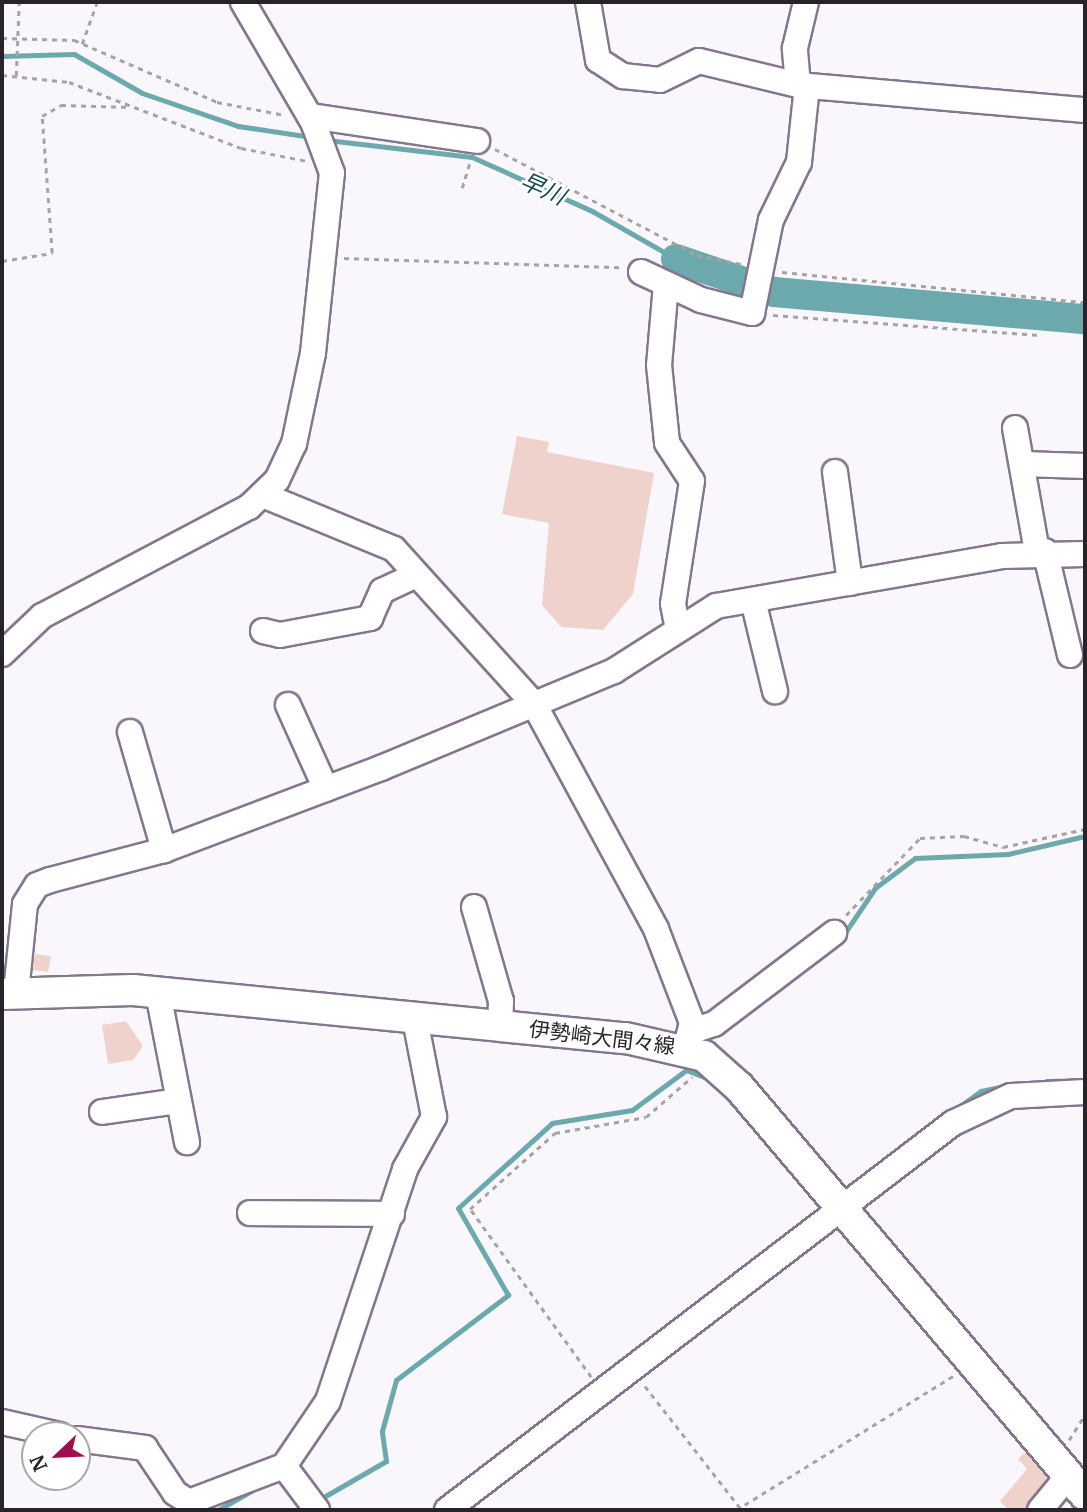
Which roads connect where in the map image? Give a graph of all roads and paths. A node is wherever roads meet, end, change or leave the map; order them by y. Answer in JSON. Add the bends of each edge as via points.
{"nodes":[{"id":1,"x":19,"y":2,"type":"edge"},
{"id":2,"x":97,"y":2,"type":"edge"},
{"id":3,"x":243,"y":2,"type":"edge"},
{"id":4,"x":588,"y":2,"type":"edge"},
{"id":5,"x":806,"y":2,"type":"edge"},
{"id":6,"x":2,"y":38,"type":"edge"},
{"id":7,"x":20,"y":39,"type":"junction"},
{"id":8,"x":82,"y":44,"type":"junction"},
{"id":9,"x":2,"y":75,"type":"edge"},
{"id":10,"x":16,"y":76,"type":"junction"},
{"id":11,"x":802,"y":85,"type":"junction"},
{"id":12,"x":133,"y":107,"type":"junction"},
{"id":13,"x":1085,"y":110,"type":"edge"},
{"id":14,"x":311,"y":119,"type":"junction"},
{"id":15,"x":475,"y":145,"type":"joint"},
{"id":16,"x":330,"y":160,"type":"junction"},
{"id":17,"x":462,"y":188,"type":"dead end"},
{"id":18,"x":326,"y":257,"type":"junction"},
{"id":19,"x":2,"y":261,"type":"edge"},
{"id":20,"x":640,"y":272,"type":"joint"},
{"id":21,"x":666,"y":284,"type":"junction"},
{"id":22,"x":754,"y":308,"type":"junction"},
{"id":23,"x":1039,"y":335,"type":"dead end"},
{"id":24,"x":1015,"y":428,"type":"dead end"},
{"id":25,"x":1023,"y":464,"type":"junction"},
{"id":26,"x":1085,"y":466,"type":"edge"},
{"id":27,"x":835,"y":472,"type":"dead end"},
{"id":28,"x":265,"y":496,"type":"junction"},
{"id":29,"x":1041,"y":551,"type":"junction"},
{"id":30,"x":1085,"y":554,"type":"edge"},
{"id":31,"x":416,"y":575,"type":"junction"},
{"id":32,"x":850,"y":583,"type":"junction"},
{"id":33,"x":753,"y":600,"type":"junction"},
{"id":34,"x":678,"y":629,"type":"junction"},
{"id":35,"x":263,"y":631,"type":"dead end"},
{"id":36,"x":6,"y":640,"type":"edge"},
{"id":37,"x":1070,"y":654,"type":"dead end"},
{"id":38,"x":775,"y":691,"type":"dead end"},
{"id":39,"x":534,"y":704,"type":"junction"},
{"id":40,"x":288,"y":705,"type":"dead end"},
{"id":41,"x":130,"y":732,"type":"dead end"},
{"id":42,"x":326,"y":789,"type":"junction"},
{"id":43,"x":1085,"y":829,"type":"edge"},
{"id":44,"x":164,"y":850,"type":"junction"},
{"id":45,"x":474,"y":907,"type":"dead end"},
{"id":46,"x":834,"y":933,"type":"joint"},
{"id":47,"x":158,"y":993,"type":"junction"},
{"id":48,"x":9,"y":994,"type":"edge"},
{"id":49,"x":415,"y":1019,"type":"junction"},
{"id":50,"x":500,"y":1027,"type":"junction"},
{"id":51,"x":696,"y":1047,"type":"junction"},
{"id":52,"x":1085,"y":1092,"type":"edge"},
{"id":53,"x":177,"y":1101,"type":"junction"},
{"id":54,"x":102,"y":1112,"type":"dead end"},
{"id":55,"x":187,"y":1142,"type":"dead end"},
{"id":56,"x":844,"y":1210,"type":"junction"},
{"id":57,"x":250,"y":1213,"type":"dead end"},
{"id":58,"x":392,"y":1214,"type":"junction"},
{"id":59,"x":972,"y":1363,"type":"junction"},
{"id":60,"x":632,"y":1369,"type":"junction"},
{"id":61,"x":602,"y":1392,"type":"junction"},
{"id":62,"x":1085,"y":1414,"type":"edge"},
{"id":63,"x":2,"y":1422,"type":"edge"},
{"id":64,"x":21,"y":1426,"type":"edge"},
{"id":65,"x":91,"y":1441,"type":"edge"},
{"id":66,"x":284,"y":1466,"type":"junction"},
{"id":67,"x":1069,"y":1477,"type":"edge"},
{"id":68,"x":741,"y":1508,"type":"edge"},
{"id":69,"x":317,"y":1510,"type":"edge"},
{"id":70,"x":447,"y":1510,"type":"edge"},
{"id":71,"x":736,"y":1510,"type":"edge"},
{"id":72,"x":1040,"y":1510,"type":"edge"}],
"edges":[{"from":1,"to":7,"type":"path"},
{"from":2,"to":8,"type":"path"},
{"from":3,"to":14,"type":"street"},
{"from":4,"to":11,"type":"street","via":[[594,48],[610,70],[660,80],[699,61]]},
{"from":5,"to":11,"type":"street","via":[[795,48]]},
{"from":6,"to":7,"type":"path"},
{"from":7,"to":8,"type":"path"},
{"from":7,"to":10,"type":"path"},
{"from":8,"to":14,"type":"path","via":[[217,102]]},
{"from":9,"to":10,"type":"path"},
{"from":10,"to":12,"type":"path","via":[[69,82]]},
{"from":11,"to":13,"type":"street"},
{"from":11,"to":22,"type":"street","via":[[799,162],[771,220]]},
{"from":12,"to":16,"type":"path","via":[[241,148]]},
{"from":12,"to":19,"type":"path","via":[[61,105],[42,116],[52,253]]},
{"from":14,"to":15,"type":"street"},
{"from":14,"to":16,"type":"street"},
{"from":15,"to":17,"type":"path"},
{"from":16,"to":18,"type":"street"},
{"from":18,"to":20,"type":"path"},
{"from":18,"to":28,"type":"street","via":[[294,443]]},
{"from":20,"to":21,"type":"street"},
{"from":21,"to":22,"type":"street"},
{"from":21,"to":34,"type":"street","via":[[659,365],[667,443],[692,481],[673,604]]},
{"from":22,"to":23,"type":"path"},
{"from":24,"to":25,"type":"street"},
{"from":25,"to":26,"type":"street"},
{"from":25,"to":29,"type":"street"},
{"from":27,"to":32,"type":"street"},
{"from":28,"to":31,"type":"street","via":[[291,512],[372,537],[394,549]]},
{"from":28,"to":36,"type":"street"},
{"from":29,"to":30,"type":"street"},
{"from":29,"to":32,"type":"street"},
{"from":29,"to":37,"type":"street"},
{"from":31,"to":35,"type":"street","via":[[382,592],[370,618],[280,635]]},
{"from":31,"to":39,"type":"street"},
{"from":32,"to":33,"type":"street"},
{"from":33,"to":34,"type":"street","via":[[716,606]]},
{"from":33,"to":38,"type":"street"},
{"from":34,"to":39,"type":"street","via":[[634,661]]},
{"from":39,"to":42,"type":"street"},
{"from":39,"to":51,"type":"street","via":[[656,929]]},
{"from":40,"to":42,"type":"street"},
{"from":41,"to":44,"type":"street"},
{"from":42,"to":44,"type":"street"},
{"from":43,"to":46,"type":"path","via":[[1003,847],[964,836],[920,838],[872,881]]},
{"from":44,"to":48,"type":"street","via":[[37,886],[25,904]]},
{"from":45,"to":50,"type":"street","via":[[501,1001]]},
{"from":46,"to":51,"type":"street","via":[[714,1024]]},
{"from":47,"to":48,"type":"main road","name":"伊勢崎大間々線"},
{"from":47,"to":49,"type":"main road","name":"伊勢崎大間々線"},
{"from":47,"to":53,"type":"street"},
{"from":49,"to":50,"type":"main road","name":"伊勢崎大間々線"},
{"from":49,"to":58,"type":"street","via":[[434,1117],[405,1169]]},
{"from":50,"to":51,"type":"main road","name":"伊勢崎大間々線"},
{"from":51,"to":56,"type":"main road"},
{"from":51,"to":61,"type":"path","via":[[646,1117],[555,1133],[470,1209]]},
{"from":52,"to":56,"type":"street","via":[[1011,1096],[981,1106]]},
{"from":53,"to":54,"type":"street"},
{"from":53,"to":55,"type":"street"},
{"from":56,"to":59,"type":"main road"},
{"from":56,"to":60,"type":"street"},
{"from":57,"to":58,"type":"street"},
{"from":58,"to":66,"type":"street","via":[[328,1401]]},
{"from":59,"to":67,"type":"main road"},
{"from":59,"to":68,"type":"path"},
{"from":60,"to":61,"type":"street"},
{"from":60,"to":68,"type":"path"},
{"from":61,"to":70,"type":"street"},
{"from":62,"to":67,"type":"path"},
{"from":63,"to":64,"type":"street"},
{"from":65,"to":66,"type":"street","via":[[145,1448],[174,1493],[189,1502]]},
{"from":66,"to":69,"type":"street"},
{"from":67,"to":72,"type":"street"},
{"from":68,"to":71,"type":"path"}]}
